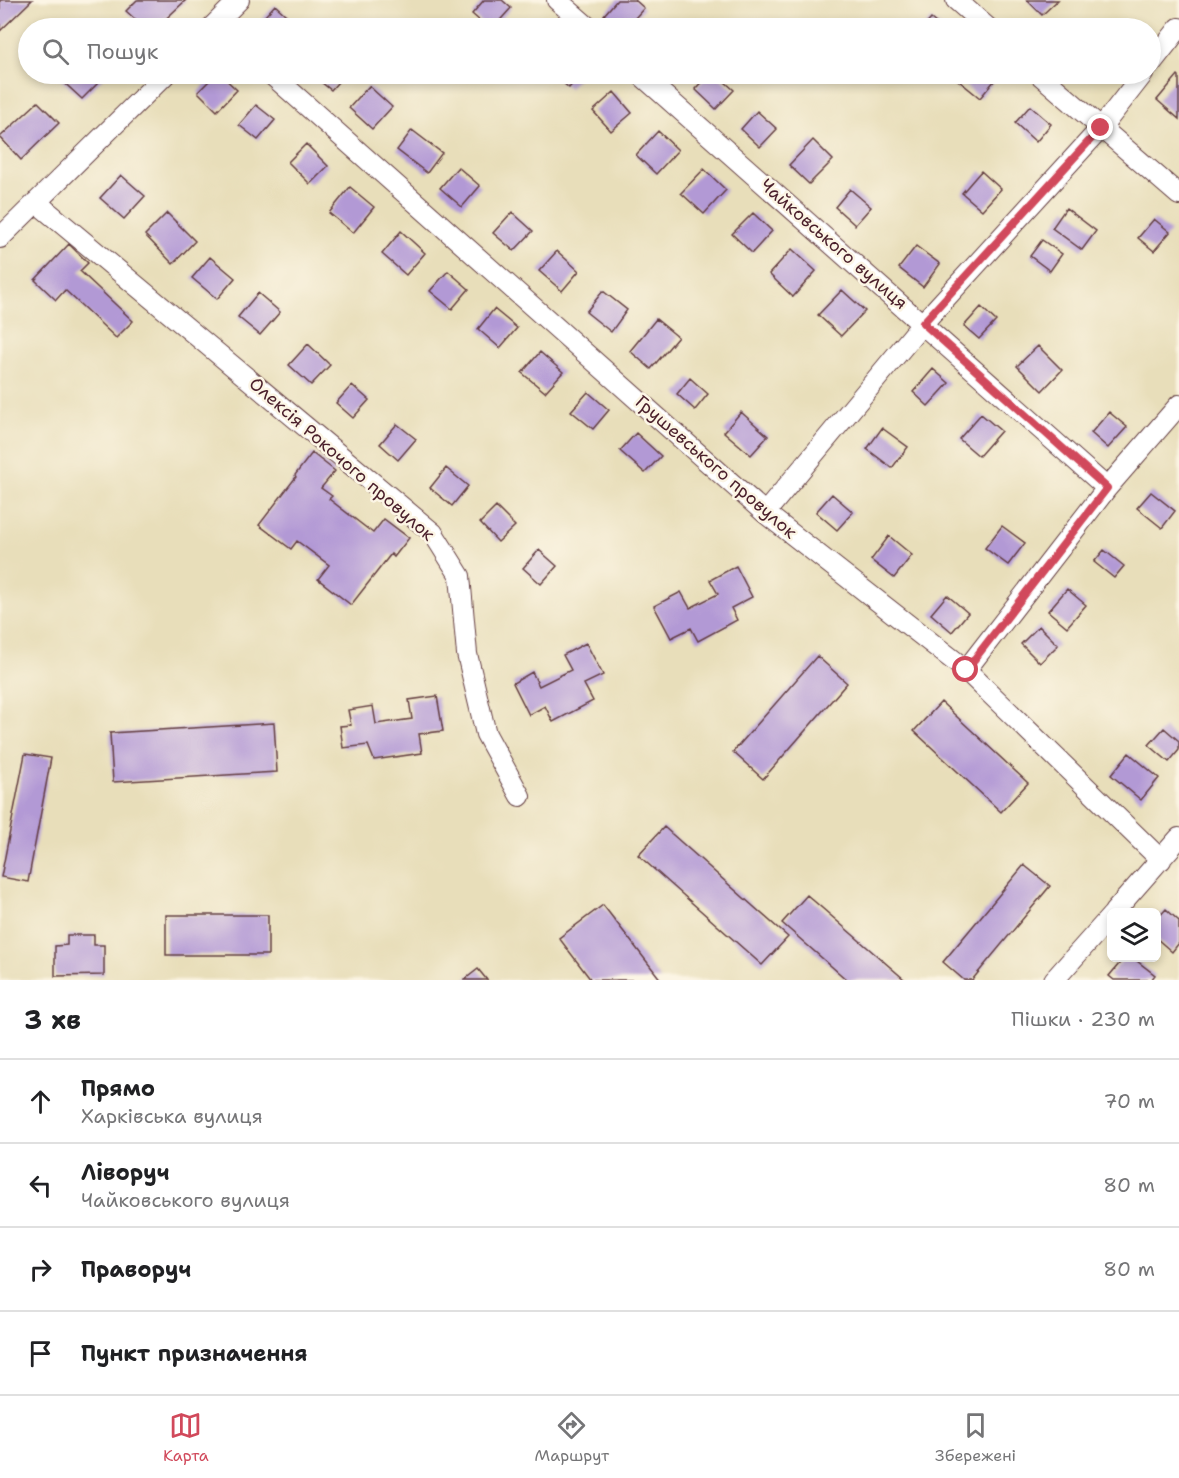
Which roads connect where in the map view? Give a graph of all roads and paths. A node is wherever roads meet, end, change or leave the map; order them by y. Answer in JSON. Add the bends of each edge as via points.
{"nodes":[{"id":1,"x":239,"y":0,"type":"edge"},
{"id":2,"x":557,"y":0,"type":"edge"},
{"id":3,"x":956,"y":0,"type":"edge"},
{"id":4,"x":224,"y":18,"type":"edge"},
{"id":5,"x":578,"y":18,"type":"edge"},
{"id":6,"x":977,"y":18,"type":"edge"},
{"id":7,"x":1179,"y":28,"type":"edge"},
{"id":8,"x":1161,"y":50,"type":"edge"},
{"id":9,"x":156,"y":84,"type":"edge"},
{"id":10,"x":282,"y":84,"type":"edge"},
{"id":11,"x":651,"y":84,"type":"edge"},
{"id":12,"x":1051,"y":84,"type":"edge"},
{"id":13,"x":1135,"y":84,"type":"edge"},
{"id":14,"x":1101,"y":128,"type":"junction"},
{"id":15,"x":1179,"y":195,"type":"edge"},
{"id":16,"x":36,"y":202,"type":"junction"},
{"id":17,"x":0,"y":238,"type":"edge"},
{"id":18,"x":923,"y":323,"type":"junction"},
{"id":19,"x":1179,"y":405,"type":"edge"},
{"id":20,"x":1107,"y":488,"type":"junction"},
{"id":21,"x":765,"y":513,"type":"junction"},
{"id":22,"x":966,"y":670,"type":"junction"},
{"id":23,"x":520,"y":796,"type":"dead end"},
{"id":24,"x":1179,"y":838,"type":"edge"},
{"id":25,"x":1161,"y":860,"type":"junction"},
{"id":26,"x":1118,"y":908,"type":"edge"},
{"id":27,"x":1107,"y":921,"type":"edge"},
{"id":28,"x":1054,"y":980,"type":"edge"}],
"edges":[{"from":1,"to":4,"type":"street"},
{"from":2,"to":5,"type":"street"},
{"from":3,"to":6,"type":"street"},
{"from":7,"to":8,"type":"street"},
{"from":9,"to":16,"type":"street"},
{"from":10,"to":21,"type":"street","name":"Грушевського провулок"},
{"from":11,"to":18,"type":"street","name":"Чайковського вулиця"},
{"from":12,"to":14,"type":"street"},
{"from":13,"to":14,"type":"street"},
{"from":14,"to":15,"type":"street"},
{"from":14,"to":18,"type":"street"},
{"from":16,"to":17,"type":"street"},
{"from":16,"to":23,"type":"street","name":"Олексія Рокочого провулок","via":[[434,533],[460,576],[467,654],[486,734]]},
{"from":18,"to":20,"type":"street","name":"Чайковського вулиця"},
{"from":18,"to":21,"type":"street"},
{"from":19,"to":20,"type":"street"},
{"from":20,"to":22,"type":"street"},
{"from":21,"to":22,"type":"street","name":"Грушевського провулок"},
{"from":22,"to":25,"type":"street","name":"Грушевського провулок"},
{"from":24,"to":25,"type":"street"},
{"from":25,"to":26,"type":"street"},
{"from":27,"to":28,"type":"street"}]}
